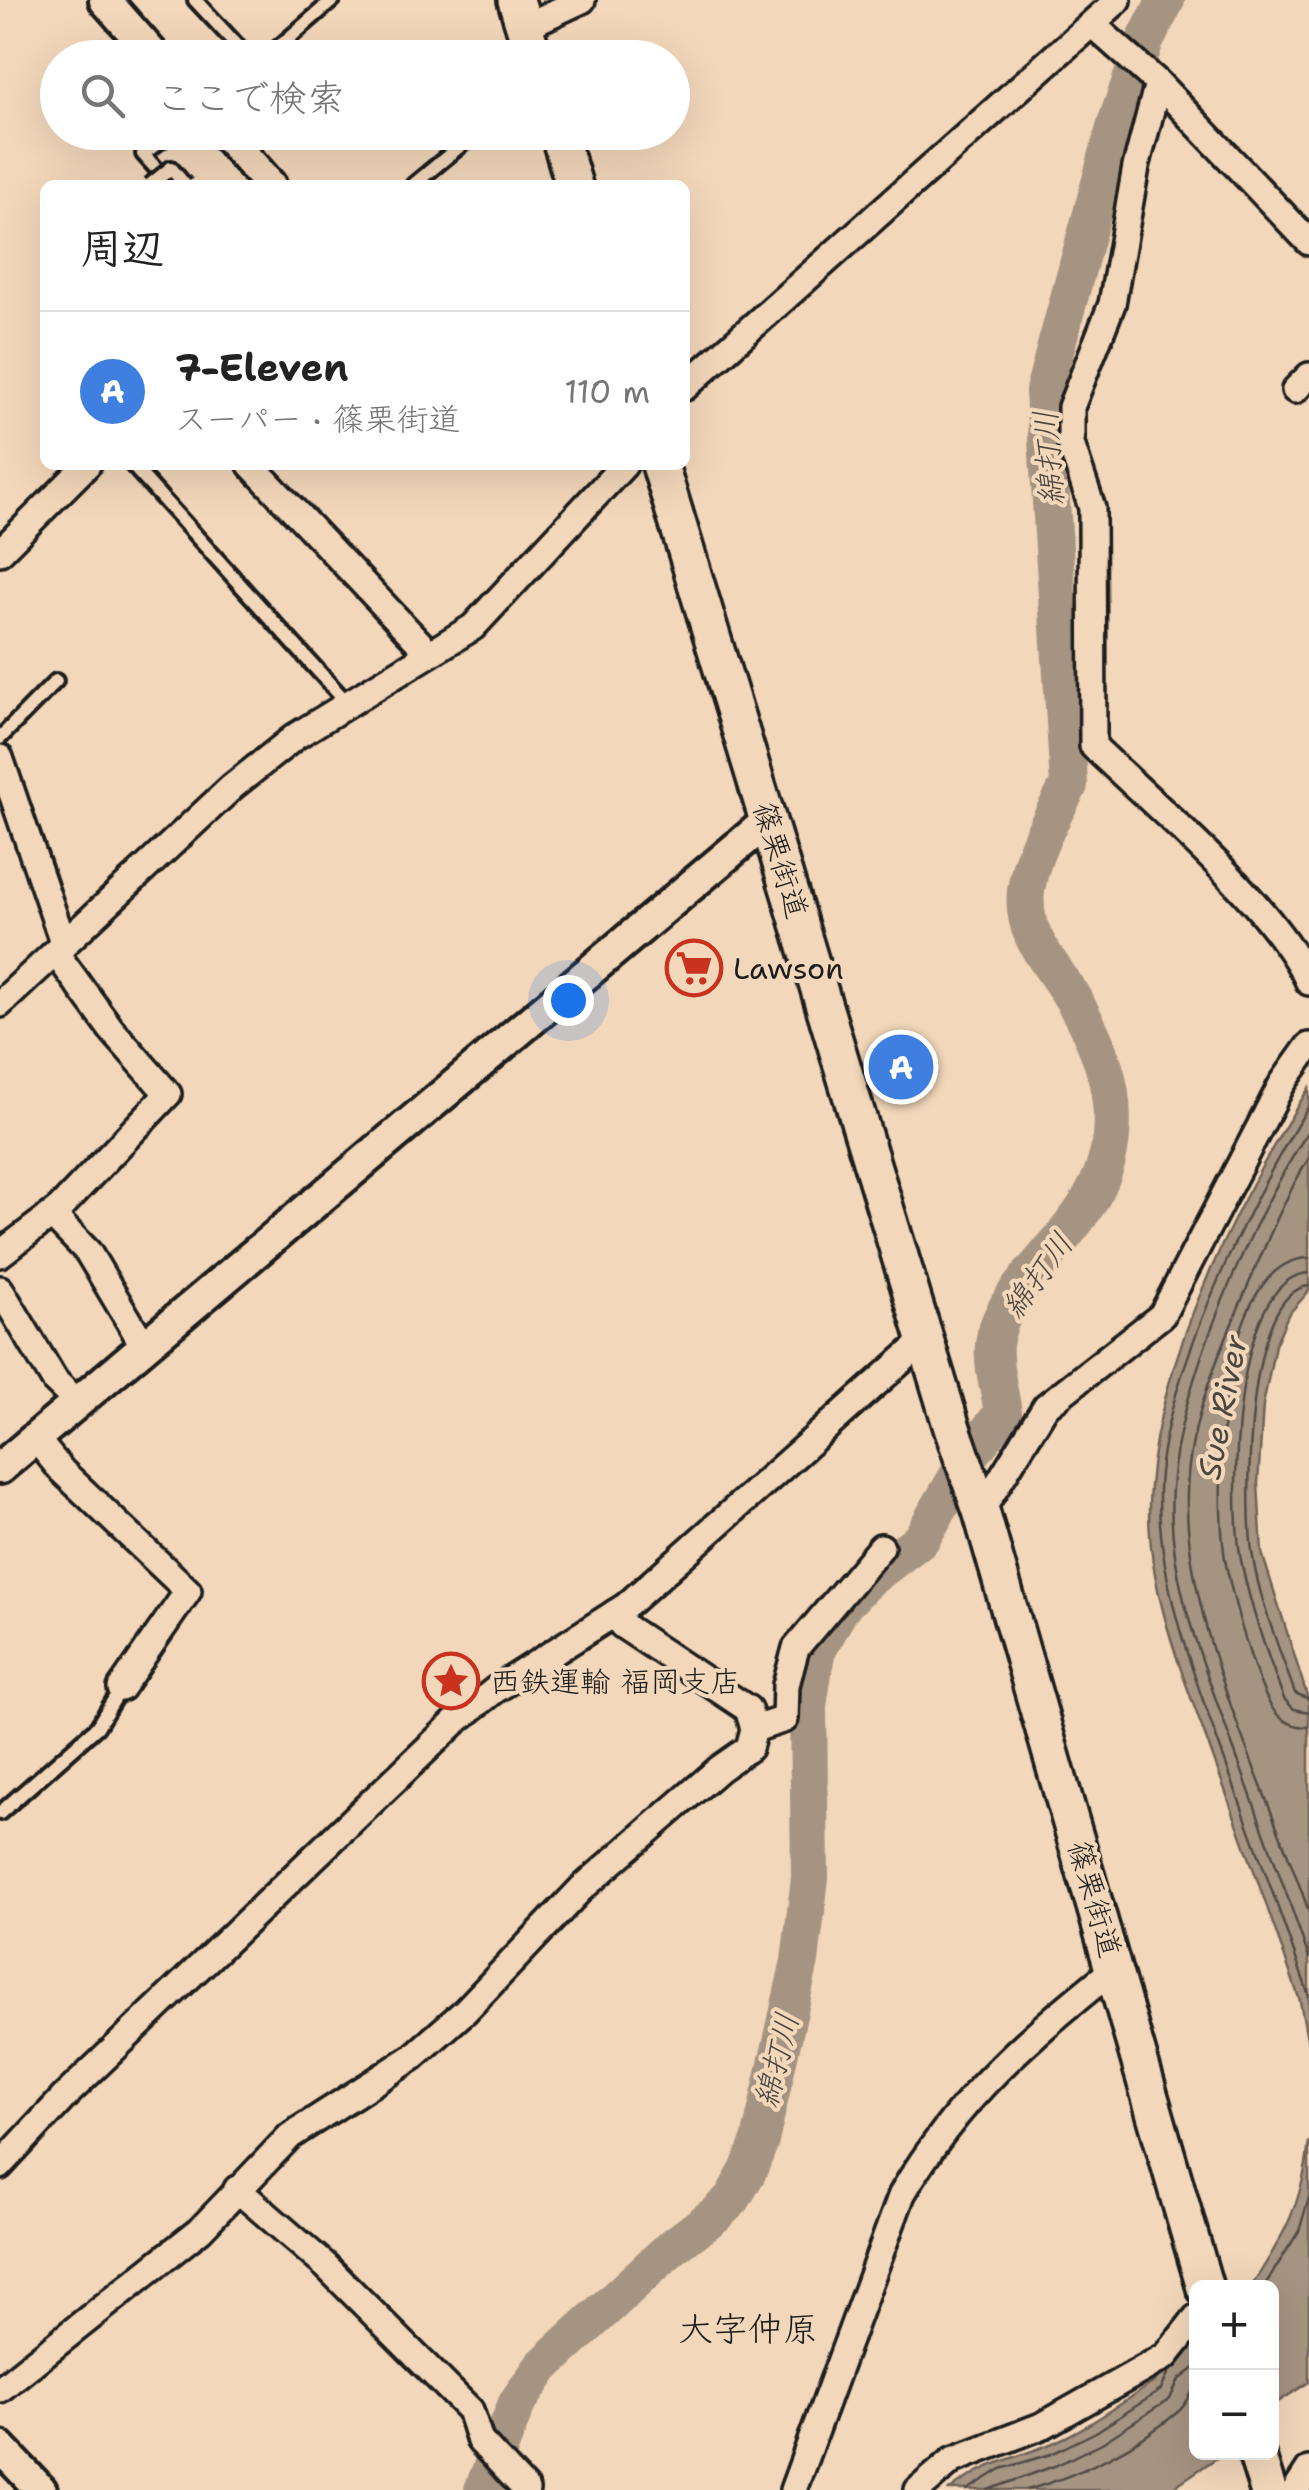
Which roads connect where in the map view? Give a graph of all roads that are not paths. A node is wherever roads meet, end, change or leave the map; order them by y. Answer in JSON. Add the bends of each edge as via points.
{"nodes":[{"id":1,"x":105,"y":0,"type":"edge"},
{"id":2,"x":195,"y":0,"type":"edge"},
{"id":3,"x":333,"y":0,"type":"edge"},
{"id":4,"x":582,"y":0,"type":"edge"},
{"id":5,"x":1118,"y":0,"type":"edge"},
{"id":6,"x":1093,"y":25,"type":"junction"},
{"id":7,"x":525,"y":28,"type":"edge"},
{"id":8,"x":140,"y":40,"type":"edge"},
{"id":9,"x":232,"y":40,"type":"edge"},
{"id":10,"x":287,"y":40,"type":"edge"},
{"id":11,"x":1144,"y":70,"type":"junction"},
{"id":12,"x":148,"y":150,"type":"edge"},
{"id":13,"x":239,"y":150,"type":"edge"},
{"id":14,"x":455,"y":150,"type":"edge"},
{"id":15,"x":563,"y":150,"type":"edge"},
{"id":16,"x":156,"y":180,"type":"edge"},
{"id":17,"x":166,"y":180,"type":"edge"},
{"id":18,"x":181,"y":180,"type":"edge"},
{"id":19,"x":266,"y":180,"type":"edge"},
{"id":20,"x":419,"y":180,"type":"edge"},
{"id":21,"x":572,"y":180,"type":"edge"},
{"id":22,"x":1309,"y":242,"type":"edge"},
{"id":23,"x":690,"y":383,"type":"edge"},
{"id":24,"x":82,"y":470,"type":"edge"},
{"id":25,"x":136,"y":470,"type":"edge"},
{"id":26,"x":256,"y":470,"type":"edge"},
{"id":27,"x":619,"y":470,"type":"edge"},
{"id":28,"x":662,"y":470,"type":"edge"},
{"id":29,"x":0,"y":552,"type":"edge"},
{"id":30,"x":428,"y":652,"type":"junction"},
{"id":31,"x":56,"y":681,"type":"dead end"},
{"id":32,"x":348,"y":705,"type":"junction"},
{"id":33,"x":0,"y":738,"type":"edge"},
{"id":34,"x":2,"y":775,"type":"edge"},
{"id":35,"x":769,"y":820,"type":"junction"},
{"id":36,"x":60,"y":948,"type":"junction"},
{"id":37,"x":1309,"y":982,"type":"edge"},
{"id":38,"x":5,"y":990,"type":"edge"},
{"id":39,"x":1309,"y":1046,"type":"edge"},
{"id":40,"x":58,"y":1209,"type":"junction"},
{"id":41,"x":0,"y":1254,"type":"edge"},
{"id":42,"x":0,"y":1289,"type":"edge"},
{"id":43,"x":926,"y":1338,"type":"junction"},
{"id":44,"x":144,"y":1346,"type":"junction"},
{"id":45,"x":78,"y":1403,"type":"junction"},
{"id":46,"x":36,"y":1439,"type":"junction"},
{"id":47,"x":0,"y":1468,"type":"edge"},
{"id":48,"x":981,"y":1511,"type":"junction"},
{"id":49,"x":881,"y":1547,"type":"dead end"},
{"id":50,"x":615,"y":1614,"type":"junction"},
{"id":51,"x":121,"y":1688,"type":"joint"},
{"id":52,"x":754,"y":1729,"type":"junction"},
{"id":53,"x":0,"y":1813,"type":"edge"},
{"id":54,"x":1115,"y":1968,"type":"junction"},
{"id":55,"x":0,"y":2166,"type":"edge"},
{"id":56,"x":237,"y":2189,"type":"junction"},
{"id":57,"x":1202,"y":2280,"type":"edge"},
{"id":58,"x":1189,"y":2327,"type":"edge"},
{"id":59,"x":0,"y":2389,"type":"edge"},
{"id":60,"x":0,"y":2447,"type":"edge"},
{"id":61,"x":1309,"y":2470,"type":"edge"},
{"id":62,"x":41,"y":2490,"type":"edge"},
{"id":63,"x":526,"y":2490,"type":"edge"},
{"id":64,"x":793,"y":2490,"type":"edge"},
{"id":65,"x":918,"y":2490,"type":"edge"},
{"id":66,"x":1296,"y":2490,"type":"edge"}],
"edges":[{"from":1,"to":8,"type":"street"},
{"from":2,"to":9,"type":"lane"},
{"from":3,"to":10,"type":"lane"},
{"from":4,"to":7,"type":"street"},
{"from":5,"to":6,"type":"street"},
{"from":6,"to":11,"type":"street"},
{"from":6,"to":23,"type":"street"},
{"from":11,"to":22,"type":"street"},
{"from":11,"to":37,"type":"street","via":[[1136,167],[1112,304],[1071,407],[1071,444],[1092,508],[1093,746],[1253,904]]},
{"from":12,"to":17,"type":"lane","via":[[143,154]]},
{"from":13,"to":19,"type":"street"},
{"from":14,"to":20,"type":"lane"},
{"from":15,"to":21,"type":"main road"},
{"from":16,"to":18,"type":"lane","bridge":true,"via":[[171,168]]},
{"from":24,"to":29,"type":"street"},
{"from":25,"to":32,"type":"lane"},
{"from":26,"to":30,"type":"street"},
{"from":27,"to":30,"type":"street","via":[[506,596],[473,627]]},
{"from":28,"to":35,"type":"main road","name":"篠栗街道"},
{"from":30,"to":32,"type":"street"},
{"from":31,"to":33,"type":"lane"},
{"from":32,"to":36,"type":"street","via":[[232,787]]},
{"from":34,"to":36,"type":"street"},
{"from":35,"to":43,"type":"main road","name":"篠栗街道"},
{"from":35,"to":44,"type":"street"},
{"from":36,"to":38,"type":"street"},
{"from":36,"to":40,"type":"street","via":[[111,1028],[168,1094]]},
{"from":39,"to":48,"type":"street","via":[[1282,1084],[1162,1315],[1046,1406]]},
{"from":40,"to":41,"type":"street"},
{"from":40,"to":44,"type":"street","via":[[58,1220],[88,1252]]},
{"from":42,"to":45,"type":"street","via":[[55,1381]]},
{"from":43,"to":48,"type":"main road","name":"篠栗街道"},
{"from":43,"to":50,"type":"street"},
{"from":44,"to":45,"type":"street"},
{"from":45,"to":46,"type":"street"},
{"from":46,"to":47,"type":"street"},
{"from":46,"to":51,"type":"street","via":[[188,1591]]},
{"from":48,"to":54,"type":"main road","name":"篠栗街道"},
{"from":49,"to":52,"type":"street","via":[[796,1648],[785,1719]]},
{"from":50,"to":52,"type":"street","via":[[748,1709]]},
{"from":50,"to":55,"type":"street","via":[[456,1722]]},
{"from":51,"to":53,"type":"lane","via":[[96,1727]]},
{"from":52,"to":56,"type":"street","via":[[749,1748],[581,1888],[440,2034],[290,2136]]},
{"from":54,"to":57,"type":"main road","name":"篠栗街道"},
{"from":54,"to":64,"type":"street","via":[[1036,2032],[953,2115],[925,2155],[902,2194]]},
{"from":56,"to":59,"type":"street","via":[[200,2230]]},
{"from":56,"to":63,"type":"street","via":[[326,2266],[470,2410],[480,2441]]},
{"from":58,"to":65,"type":"street","via":[[1166,2356],[1044,2426],[953,2460]]},
{"from":60,"to":62,"type":"street"},
{"from":61,"to":66,"type":"street"}]}
